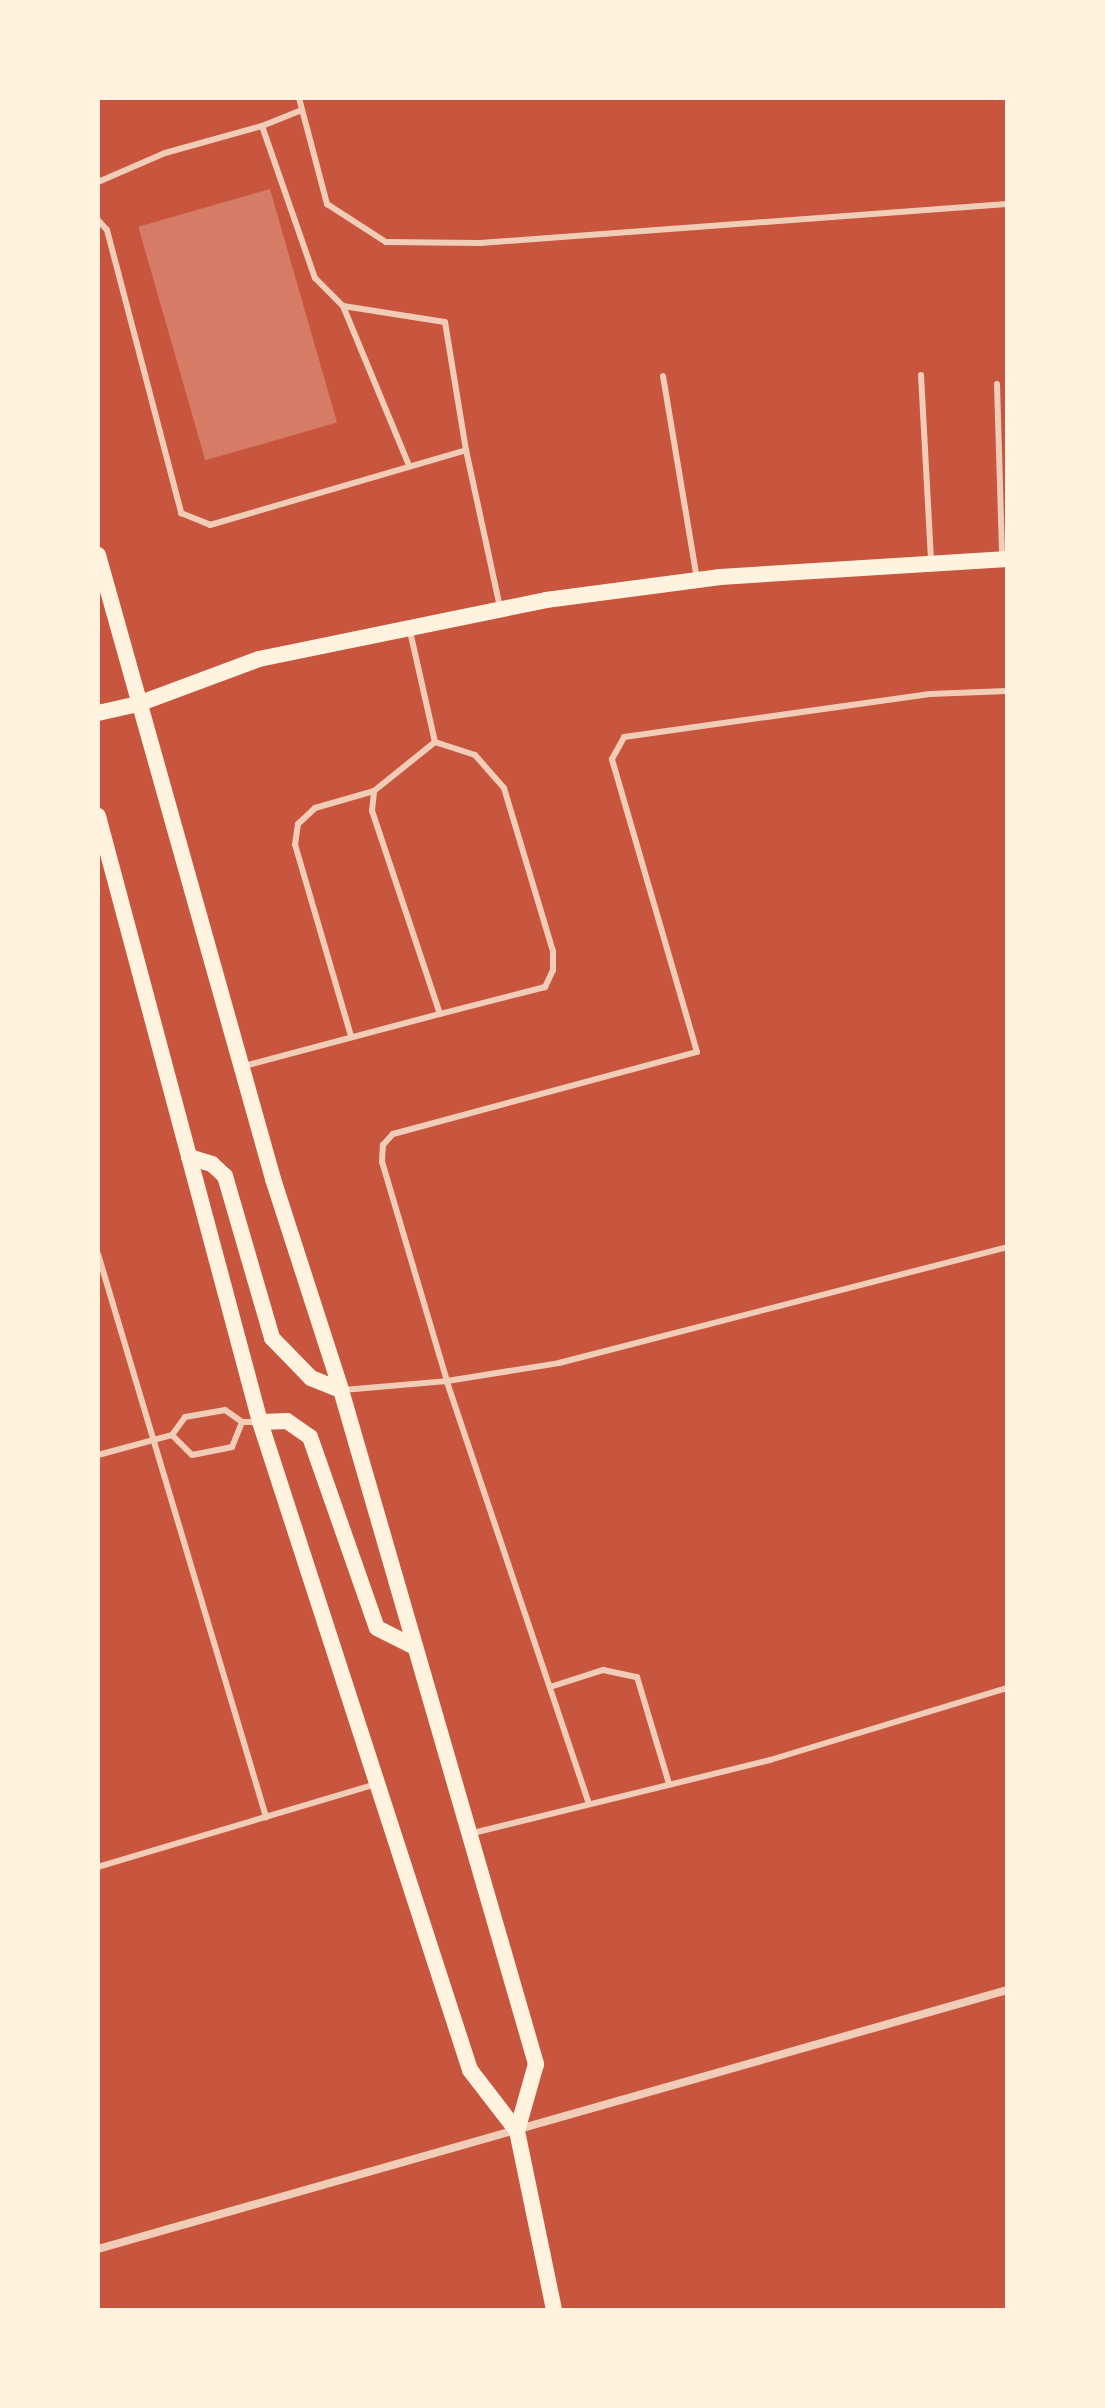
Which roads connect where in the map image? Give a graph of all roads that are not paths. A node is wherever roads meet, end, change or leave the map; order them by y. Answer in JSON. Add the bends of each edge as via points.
{"nodes":[{"id":1,"x":299,"y":98,"type":"edge"},
{"id":2,"x":302,"y":110,"type":"junction"},
{"id":3,"x":262,"y":126,"type":"junction"},
{"id":4,"x":98,"y":182,"type":"edge"},
{"id":5,"x":1007,"y":204,"type":"edge"},
{"id":6,"x":98,"y":220,"type":"edge"},
{"id":7,"x":343,"y":306,"type":"junction"},
{"id":8,"x":921,"y":375,"type":"dead end"},
{"id":9,"x":663,"y":376,"type":"dead end"},
{"id":10,"x":997,"y":384,"type":"dead end"},
{"id":11,"x":466,"y":450,"type":"junction"},
{"id":12,"x":408,"y":463,"type":"junction"},
{"id":13,"x":98,"y":555,"type":"edge"},
{"id":14,"x":1004,"y":559,"type":"edge"},
{"id":15,"x":931,"y":561,"type":"junction"},
{"id":16,"x":697,"y":580,"type":"junction"},
{"id":17,"x":500,"y":608,"type":"junction"},
{"id":18,"x":409,"y":626,"type":"junction"},
{"id":19,"x":1007,"y":691,"type":"edge"},
{"id":20,"x":138,"y":704,"type":"junction"},
{"id":21,"x":98,"y":713,"type":"edge"},
{"id":22,"x":435,"y":742,"type":"junction"},
{"id":23,"x":374,"y":791,"type":"junction"},
{"id":24,"x":98,"y":816,"type":"edge"},
{"id":25,"x":440,"y":1014,"type":"junction"},
{"id":26,"x":351,"y":1036,"type":"junction"},
{"id":27,"x":241,"y":1067,"type":"junction"},
{"id":28,"x":189,"y":1157,"type":"junction"},
{"id":29,"x":1007,"y":1247,"type":"edge"},
{"id":30,"x":98,"y":1254,"type":"edge"},
{"id":31,"x":447,"y":1381,"type":"junction"},
{"id":32,"x":341,"y":1390,"type":"junction"},
{"id":33,"x":242,"y":1422,"type":"junction"},
{"id":34,"x":260,"y":1422,"type":"junction"},
{"id":35,"x":172,"y":1435,"type":"junction"},
{"id":36,"x":151,"y":1441,"type":"junction"},
{"id":37,"x":98,"y":1455,"type":"edge"},
{"id":38,"x":415,"y":1647,"type":"junction"},
{"id":39,"x":550,"y":1687,"type":"junction"},
{"id":40,"x":1007,"y":1688,"type":"edge"},
{"id":41,"x":376,"y":1784,"type":"junction"},
{"id":42,"x":669,"y":1784,"type":"junction"},
{"id":43,"x":589,"y":1804,"type":"junction"},
{"id":44,"x":266,"y":1817,"type":"junction"},
{"id":45,"x":473,"y":1833,"type":"junction"},
{"id":46,"x":98,"y":1867,"type":"edge"},
{"id":47,"x":1007,"y":1990,"type":"edge"},
{"id":48,"x":517,"y":2131,"type":"junction"},
{"id":49,"x":98,"y":2249,"type":"edge"},
{"id":50,"x":554,"y":2310,"type":"edge"}],
"edges":[{"from":1,"to":2,"type":"lane"},
{"from":2,"to":3,"type":"lane"},
{"from":2,"to":5,"type":"lane","via":[[327,204],[386,242],[480,243]]},
{"from":3,"to":4,"type":"lane","via":[[165,153]]},
{"from":3,"to":7,"type":"lane","via":[[315,278]]},
{"from":6,"to":12,"type":"lane","via":[[107,230],[181,513],[210,525]]},
{"from":7,"to":11,"type":"lane","via":[[445,322]]},
{"from":7,"to":12,"type":"lane"},
{"from":8,"to":15,"type":"lane"},
{"from":9,"to":16,"type":"lane"},
{"from":10,"to":14,"type":"lane"},
{"from":11,"to":12,"type":"lane"},
{"from":11,"to":17,"type":"lane"},
{"from":13,"to":20,"type":"main road"},
{"from":14,"to":15,"type":"main road"},
{"from":15,"to":16,"type":"main road"},
{"from":16,"to":17,"type":"main road"},
{"from":17,"to":18,"type":"main road"},
{"from":18,"to":20,"type":"main road","via":[[259,659]]},
{"from":18,"to":22,"type":"lane"},
{"from":19,"to":31,"type":"lane","via":[[930,694],[624,737],[612,759],[697,1052],[393,1134],[383,1145],[382,1162]]},
{"from":20,"to":21,"type":"main road"},
{"from":20,"to":27,"type":"main road"},
{"from":22,"to":23,"type":"lane"},
{"from":22,"to":25,"type":"lane","via":[[475,755],[504,788],[553,951],[553,970],[545,987]]},
{"from":23,"to":25,"type":"lane","via":[[372,811]]},
{"from":23,"to":26,"type":"lane","via":[[315,808],[298,824],[295,845]]},
{"from":24,"to":28,"type":"main road"},
{"from":25,"to":26,"type":"lane"},
{"from":26,"to":27,"type":"lane"},
{"from":27,"to":32,"type":"main road"},
{"from":28,"to":32,"type":"main road","via":[[212,1164],[225,1176],[272,1338],[311,1378]]},
{"from":28,"to":34,"type":"main road"},
{"from":29,"to":31,"type":"lane","via":[[559,1363]]},
{"from":30,"to":36,"type":"lane"},
{"from":31,"to":32,"type":"lane"},
{"from":31,"to":39,"type":"lane"},
{"from":32,"to":38,"type":"main road"},
{"from":33,"to":34,"type":"lane"},
{"from":33,"to":35,"type":"lane","via":[[225,1410],[185,1417]]},
{"from":33,"to":35,"type":"lane","via":[[232,1447],[192,1455]]},
{"from":34,"to":38,"type":"main road","via":[[287,1421],[310,1437],[377,1628]]},
{"from":34,"to":41,"type":"main road"},
{"from":35,"to":36,"type":"lane"},
{"from":36,"to":37,"type":"lane"},
{"from":36,"to":44,"type":"lane"},
{"from":38,"to":45,"type":"main road"},
{"from":39,"to":42,"type":"lane","via":[[603,1670],[637,1677]]},
{"from":39,"to":43,"type":"lane"},
{"from":40,"to":42,"type":"lane"},
{"from":41,"to":44,"type":"lane"},
{"from":41,"to":48,"type":"main road","via":[[470,2070]]},
{"from":42,"to":43,"type":"lane"},
{"from":43,"to":45,"type":"lane"},
{"from":44,"to":46,"type":"lane"},
{"from":45,"to":48,"type":"main road","via":[[536,2064]]},
{"from":47,"to":48,"type":"street"},
{"from":48,"to":49,"type":"street"},
{"from":48,"to":50,"type":"main road"}]}
